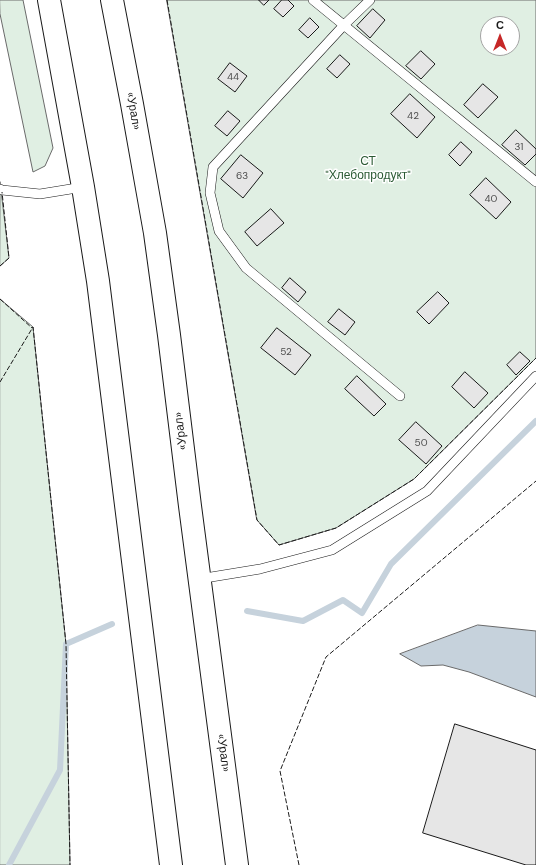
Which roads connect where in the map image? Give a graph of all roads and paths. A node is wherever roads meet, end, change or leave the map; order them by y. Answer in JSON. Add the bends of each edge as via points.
{"nodes":[{"id":1,"x":49,"y":0,"type":"edge"},
{"id":2,"x":112,"y":0,"type":"edge"},
{"id":3,"x":313,"y":0,"type":"edge"},
{"id":4,"x":370,"y":0,"type":"edge"},
{"id":5,"x":344,"y":25,"type":"junction"},
{"id":6,"x":536,"y":182,"type":"edge"},
{"id":7,"x":83,"y":187,"type":"junction"},
{"id":8,"x":0,"y":189,"type":"edge"},
{"id":9,"x":536,"y":376,"type":"edge"},
{"id":10,"x":400,"y":396,"type":"dead end"},
{"id":11,"x":199,"y":579,"type":"junction"},
{"id":12,"x":171,"y":865,"type":"edge"},
{"id":13,"x":237,"y":865,"type":"edge"}],
"edges":[{"from":1,"to":7,"type":"highway"},
{"from":2,"to":11,"type":"highway","name":"«Урал»","via":[[155,233]]},
{"from":3,"to":5,"type":"lane"},
{"from":4,"to":5,"type":"lane"},
{"from":5,"to":6,"type":"lane"},
{"from":5,"to":10,"type":"lane","via":[[213,167],[210,193],[219,231],[246,268]]},
{"from":7,"to":8,"type":"lane","via":[[40,194]]},
{"from":7,"to":12,"type":"highway","via":[[98,282]]},
{"from":9,"to":11,"type":"lane","via":[[427,491],[332,550],[260,569]]},
{"from":11,"to":13,"type":"highway","name":"«Урал»"}]}
